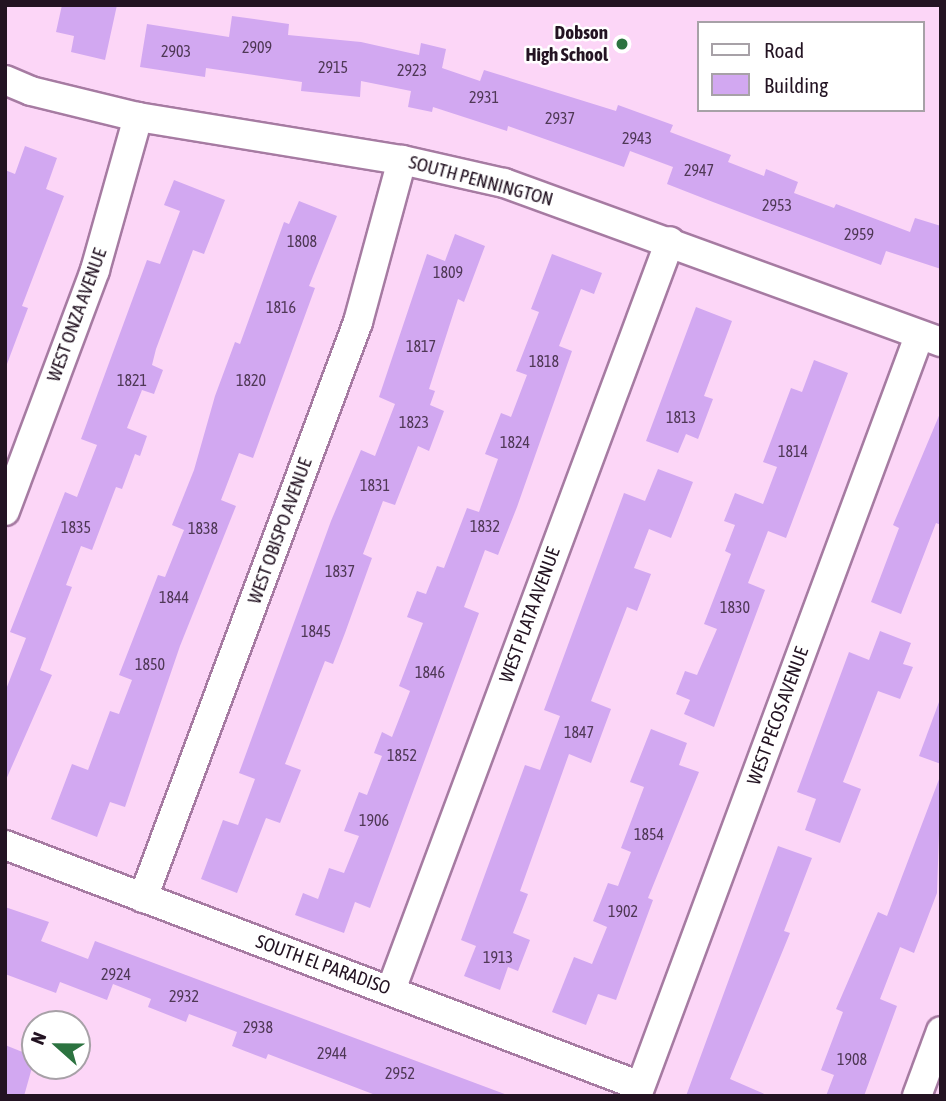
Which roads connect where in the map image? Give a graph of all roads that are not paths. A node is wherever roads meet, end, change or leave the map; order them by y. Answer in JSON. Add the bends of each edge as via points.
{"nodes":[{"id":1,"x":5,"y":80,"type":"edge"},
{"id":2,"x":138,"y":117,"type":"junction"},
{"id":3,"x":402,"y":160,"type":"junction"},
{"id":4,"x":670,"y":241,"type":"junction"},
{"id":5,"x":930,"y":339,"type":"edge"},
{"id":6,"x":5,"y":511,"type":"edge"},
{"id":7,"x":5,"y":845,"type":"edge"},
{"id":8,"x":143,"y":898,"type":"junction"},
{"id":9,"x":391,"y":990,"type":"junction"},
{"id":10,"x":941,"y":1031,"type":"edge"},
{"id":11,"x":639,"y":1091,"type":"edge"},
{"id":12,"x":917,"y":1096,"type":"edge"}],
"edges":[{"from":1,"to":2,"type":"street","name":"SOUTH PENNINGTON","via":[[31,92]]},
{"from":2,"to":3,"type":"street","name":"SOUTH PENNINGTON"},
{"from":2,"to":6,"type":"street","name":"WEST ONZA AVENUE","via":[[95,270]]},
{"from":3,"to":4,"type":"street","name":"SOUTH PENNINGTON","via":[[504,183]]},
{"from":3,"to":8,"type":"street","name":"WEST OBISPO AVENUE","via":[[358,322]]},
{"from":4,"to":5,"type":"street","name":"SOUTH PENNINGTON"},
{"from":4,"to":9,"type":"street","name":"WEST PLATA AVENUE"},
{"from":5,"to":11,"type":"street","name":"WEST PECOS AVENUE"},
{"from":7,"to":8,"type":"street","name":"SOUTH EL PARADISO"},
{"from":8,"to":9,"type":"street","name":"SOUTH EL PARADISO"},
{"from":9,"to":11,"type":"street","name":"SOUTH EL PARADISO"},
{"from":10,"to":12,"type":"street"}]}
